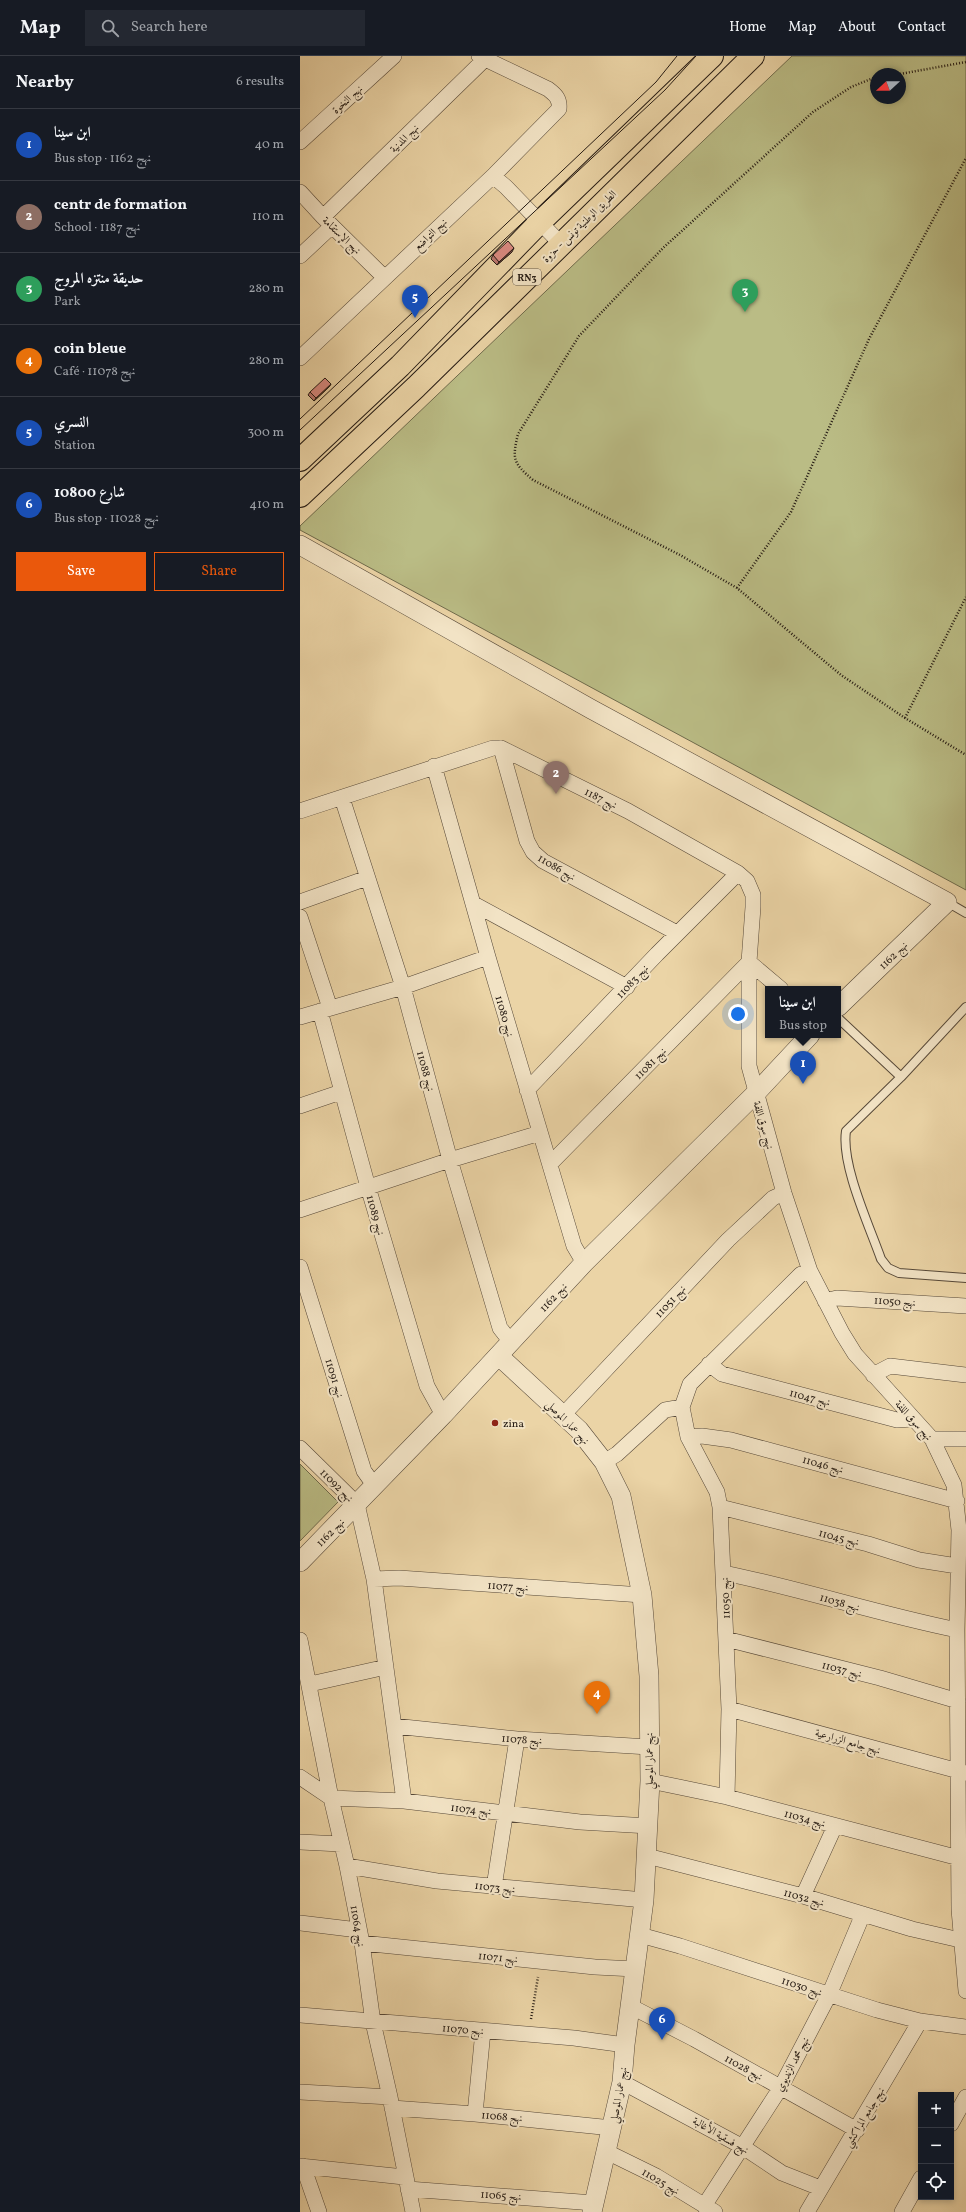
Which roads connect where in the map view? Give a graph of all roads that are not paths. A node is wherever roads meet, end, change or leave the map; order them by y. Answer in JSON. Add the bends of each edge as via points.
{"nodes":[{"id":1,"x":394,"y":56,"type":"edge"},
{"id":2,"x":712,"y":56,"type":"edge"},
{"id":3,"x":753,"y":56,"type":"edge"},
{"id":4,"x":482,"y":58,"type":"edge"},
{"id":5,"x":300,"y":142,"type":"edge"},
{"id":6,"x":493,"y":176,"type":"junction"},
{"id":7,"x":300,"y":192,"type":"edge"},
{"id":8,"x":328,"y":222,"type":"junction"},
{"id":9,"x":540,"y":222,"type":"junction"},
{"id":10,"x":561,"y":244,"type":"junction"},
{"id":11,"x":300,"y":256,"type":"edge"},
{"id":12,"x":384,"y":277,"type":"junction"},
{"id":13,"x":300,"y":358,"type":"edge"},
{"id":14,"x":300,"y":460,"type":"edge"},
{"id":15,"x":300,"y":496,"type":"edge"},
{"id":16,"x":300,"y":545,"type":"edge"},
{"id":17,"x":501,"y":748,"type":"junction"},
{"id":18,"x":434,"y":766,"type":"junction"},
{"id":19,"x":342,"y":798,"type":"junction"},
{"id":20,"x":300,"y":811,"type":"edge"},
{"id":21,"x":738,"y":873,"type":"junction"},
{"id":22,"x":367,"y":878,"type":"junction"},
{"id":23,"x":300,"y":902,"type":"edge"},
{"id":24,"x":947,"y":902,"type":"junction"},
{"id":25,"x":474,"y":904,"type":"junction"},
{"id":26,"x":966,"y":912,"type":"edge"},
{"id":27,"x":300,"y":917,"type":"edge"},
{"id":28,"x":677,"y":933,"type":"junction"},
{"id":29,"x":488,"y":957,"type":"junction"},
{"id":30,"x":749,"y":962,"type":"junction"},
{"id":31,"x":777,"y":986,"type":"edge"},
{"id":32,"x":403,"y":987,"type":"junction"},
{"id":33,"x":627,"y":987,"type":"junction"},
{"id":34,"x":841,"y":1004,"type":"edge"},
{"id":35,"x":966,"y":1007,"type":"edge"},
{"id":36,"x":325,"y":1010,"type":"junction"},
{"id":37,"x":300,"y":1017,"type":"edge"},
{"id":38,"x":841,"y":1021,"type":"edge"},
{"id":39,"x":807,"y":1038,"type":"edge"},
{"id":40,"x":901,"y":1077,"type":"junction"},
{"id":41,"x":527,"y":1090,"type":"junction"},
{"id":42,"x":341,"y":1092,"type":"junction"},
{"id":43,"x":755,"y":1094,"type":"junction"},
{"id":44,"x":300,"y":1106,"type":"edge"},
{"id":45,"x":540,"y":1133,"type":"junction"},
{"id":46,"x":450,"y":1160,"type":"junction"},
{"id":47,"x":550,"y":1164,"type":"junction"},
{"id":48,"x":368,"y":1187,"type":"junction"},
{"id":49,"x":784,"y":1194,"type":"junction"},
{"id":50,"x":300,"y":1210,"type":"edge"},
{"id":51,"x":584,"y":1263,"type":"junction"},
{"id":52,"x":300,"y":1267,"type":"edge"},
{"id":53,"x":810,"y":1271,"type":"junction"},
{"id":54,"x":966,"y":1278,"type":"edge"},
{"id":55,"x":824,"y":1301,"type":"junction"},
{"id":56,"x":966,"y":1306,"type":"edge"},
{"id":57,"x":511,"y":1342,"type":"junction"},
{"id":58,"x":499,"y":1356,"type":"junction"},
{"id":59,"x":710,"y":1364,"type":"junction"},
{"id":60,"x":873,"y":1375,"type":"junction"},
{"id":61,"x":966,"y":1375,"type":"edge"},
{"id":62,"x":682,"y":1407,"type":"junction"},
{"id":63,"x":443,"y":1415,"type":"junction"},
{"id":64,"x":562,"y":1415,"type":"junction"},
{"id":65,"x":913,"y":1419,"type":"junction"},
{"id":66,"x":688,"y":1437,"type":"junction"},
{"id":67,"x":966,"y":1439,"type":"edge"},
{"id":68,"x":932,"y":1440,"type":"junction"},
{"id":69,"x":300,"y":1448,"type":"edge"},
{"id":70,"x":604,"y":1462,"type":"junction"},
{"id":71,"x":374,"y":1485,"type":"junction"},
{"id":72,"x":957,"y":1501,"type":"junction"},
{"id":73,"x":357,"y":1504,"type":"junction"},
{"id":74,"x":720,"y":1507,"type":"junction"},
{"id":75,"x":300,"y":1562,"type":"edge"},
{"id":76,"x":957,"y":1566,"type":"junction"},
{"id":77,"x":724,"y":1573,"type":"junction"},
{"id":78,"x":374,"y":1579,"type":"junction"},
{"id":79,"x":642,"y":1595,"type":"junction"},
{"id":80,"x":957,"y":1630,"type":"junction"},
{"id":81,"x":726,"y":1639,"type":"junction"},
{"id":82,"x":300,"y":1640,"type":"edge"},
{"id":83,"x":962,"y":1647,"type":"edge"},
{"id":84,"x":386,"y":1667,"type":"junction"},
{"id":85,"x":310,"y":1684,"type":"junction"},
{"id":86,"x":961,"y":1695,"type":"edge"},
{"id":87,"x":729,"y":1709,"type":"junction"},
{"id":88,"x":394,"y":1726,"type":"junction"},
{"id":89,"x":517,"y":1739,"type":"junction"},
{"id":90,"x":649,"y":1746,"type":"junction"},
{"id":91,"x":962,"y":1771,"type":"edge"},
{"id":92,"x":300,"y":1777,"type":"edge"},
{"id":93,"x":650,"y":1780,"type":"junction"},
{"id":94,"x":727,"y":1797,"type":"junction"},
{"id":95,"x":331,"y":1798,"type":"junction"},
{"id":96,"x":404,"y":1801,"type":"junction"},
{"id":97,"x":506,"y":1812,"type":"junction"},
{"id":98,"x":649,"y":1826,"type":"junction"},
{"id":99,"x":835,"y":1826,"type":"junction"},
{"id":100,"x":300,"y":1842,"type":"edge"},
{"id":101,"x":341,"y":1844,"type":"junction"},
{"id":102,"x":961,"y":1849,"type":"edge"},
{"id":103,"x":647,"y":1856,"type":"junction"},
{"id":104,"x":347,"y":1866,"type":"junction"},
{"id":105,"x":494,"y":1887,"type":"junction"},
{"id":106,"x":803,"y":1896,"type":"junction"},
{"id":107,"x":644,"y":1900,"type":"junction"},
{"id":108,"x":962,"y":1910,"type":"edge"},
{"id":109,"x":863,"y":1914,"type":"junction"},
{"id":110,"x":300,"y":1923,"type":"edge"},
{"id":111,"x":640,"y":1935,"type":"junction"},
{"id":112,"x":360,"y":1937,"type":"junction"},
{"id":113,"x":960,"y":1940,"type":"junction"},
{"id":114,"x":635,"y":1969,"type":"junction"},
{"id":115,"x":966,"y":1986,"type":"edge"},
{"id":116,"x":829,"y":1995,"type":"junction"},
{"id":117,"x":630,"y":2006,"type":"junction"},
{"id":118,"x":300,"y":2015,"type":"edge"},
{"id":119,"x":920,"y":2021,"type":"junction"},
{"id":120,"x":373,"y":2022,"type":"junction"},
{"id":121,"x":966,"y":2027,"type":"edge"},
{"id":122,"x":483,"y":2031,"type":"junction"},
{"id":123,"x":625,"y":2045,"type":"junction"},
{"id":124,"x":622,"y":2082,"type":"junction"},
{"id":125,"x":781,"y":2087,"type":"junction"},
{"id":126,"x":300,"y":2092,"type":"edge"},
{"id":127,"x":966,"y":2097,"type":"edge"},
{"id":128,"x":391,"y":2102,"type":"junction"},
{"id":129,"x":476,"y":2114,"type":"junction"},
{"id":130,"x":954,"y":2119,"type":"edge"},
{"id":131,"x":612,"y":2128,"type":"junction"},
{"id":132,"x":857,"y":2130,"type":"junction"},
{"id":133,"x":743,"y":2147,"type":"junction"},
{"id":134,"x":607,"y":2152,"type":"junction"},
{"id":135,"x":302,"y":2166,"type":"edge"},
{"id":136,"x":406,"y":2183,"type":"junction"},
{"id":137,"x":918,"y":2183,"type":"edge"},
{"id":138,"x":820,"y":2188,"type":"junction"},
{"id":139,"x":593,"y":2207,"type":"edge"},
{"id":140,"x":709,"y":2209,"type":"edge"},
{"id":141,"x":319,"y":2212,"type":"edge"},
{"id":142,"x":413,"y":2212,"type":"edge"},
{"id":143,"x":807,"y":2212,"type":"edge"},
{"id":144,"x":902,"y":2212,"type":"edge"}],
"edges":[{"from":1,"to":5,"type":"street","name":"نهج النخوة"},
{"from":2,"to":9,"type":"highway","number":"RN3"},
{"from":3,"to":10,"type":"highway","name":"الطريق الوطنية تونس - حزوة","number":"RN3"},
{"from":4,"to":6,"type":"street","name":"نهج التواضع","via":[[548,90],[560,102],[559,109]]},
{"from":4,"to":8,"type":"street","name":"نهج المدنية"},
{"from":6,"to":9,"type":"street"},
{"from":6,"to":12,"type":"street","name":"نهج التواضع"},
{"from":7,"to":8,"type":"street","name":"نهج الإستقامة"},
{"from":8,"to":11,"type":"street","name":"نهج المدنية"},
{"from":8,"to":12,"type":"street","name":"نهج الإستقامة"},
{"from":9,"to":10,"type":"street"},
{"from":9,"to":14,"type":"highway","number":"RN3","via":[[400,366]]},
{"from":10,"to":15,"type":"highway","name":"الطريق الوطنية تونس - حزوة","number":"RN3","via":[[416,387]]},
{"from":12,"to":13,"type":"street","name":"نهج التواضع"},
{"from":16,"to":24,"type":"street","via":[[591,709]]},
{"from":17,"to":18,"type":"street","via":[[493,748]]},
{"from":17,"to":21,"type":"street","name":"نهج 1187","via":[[628,811]]},
{"from":17,"to":28,"type":"street","name":"نهج 11086","via":[[527,841],[533,852],[543,861]]},
{"from":18,"to":19,"type":"street"},
{"from":18,"to":25,"type":"street","name":"نهج 11080"},
{"from":19,"to":20,"type":"street"},
{"from":19,"to":22,"type":"street","name":"نهج 11088"},
{"from":21,"to":28,"type":"street","name":"نهج 11083"},
{"from":21,"to":30,"type":"street","name":"نهج 1187","via":[[753,895]]},
{"from":22,"to":23,"type":"street"},
{"from":22,"to":32,"type":"street","name":"نهج 11088"},
{"from":24,"to":26,"type":"lane"},
{"from":24,"to":34,"type":"street","name":"نهج 1162"},
{"from":25,"to":29,"type":"street","name":"نهج 11080"},
{"from":25,"to":33,"type":"street"},
{"from":27,"to":36,"type":"street","name":"نهج 11089"},
{"from":28,"to":33,"type":"street","name":"نهج 11083"},
{"from":29,"to":32,"type":"street"},
{"from":29,"to":41,"type":"street","name":"نهج 11080"},
{"from":30,"to":31,"type":"street"},
{"from":30,"to":43,"type":"street","name":"نهج 1187","via":[[749,1061]]},
{"from":30,"to":47,"type":"street","name":"نهج 11081"},
{"from":32,"to":36,"type":"street"},
{"from":32,"to":46,"type":"street","name":"نهج 11088"},
{"from":33,"to":41,"type":"street","name":"نهج 11083"},
{"from":35,"to":40,"type":"lane"},
{"from":36,"to":37,"type":"street"},
{"from":36,"to":42,"type":"street","name":"نهج 11089"},
{"from":38,"to":40,"type":"lane"},
{"from":39,"to":43,"type":"street","name":"نهج 1162"},
{"from":40,"to":54,"type":"lane","via":[[846,1131],[844,1142],[847,1163],[882,1259],[888,1268],[899,1274]]},
{"from":41,"to":45,"type":"street","name":"نهج 11080"},
{"from":42,"to":44,"type":"street"},
{"from":42,"to":48,"type":"street","name":"نهج 11089"},
{"from":43,"to":49,"type":"street","name":"نهج سوق اللفة"},
{"from":43,"to":51,"type":"street","name":"نهج 1162"},
{"from":45,"to":46,"type":"street"},
{"from":45,"to":47,"type":"street","name":"نهج 11080"},
{"from":46,"to":48,"type":"street"},
{"from":46,"to":57,"type":"street","name":"نهج 11088","via":[[500,1328]]},
{"from":47,"to":51,"type":"street","name":"نهج 11080","via":[[574,1246]]},
{"from":48,"to":50,"type":"street"},
{"from":48,"to":63,"type":"street","name":"نهج 11089","via":[[427,1386]]},
{"from":49,"to":53,"type":"street","name":"نهج سوق اللفة"},
{"from":49,"to":64,"type":"street","name":"نهج 11051","via":[[773,1198],[728,1240]]},
{"from":51,"to":57,"type":"street","name":"نهج 1162"},
{"from":52,"to":71,"type":"street","name":"نهج 11091","via":[[364,1471]]},
{"from":53,"to":55,"type":"street","name":"نهج سوق اللفة"},
{"from":53,"to":59,"type":"street","via":[[801,1274]]},
{"from":55,"to":56,"type":"street","name":"نهج 11050","via":[[837,1298]]},
{"from":55,"to":60,"type":"street","name":"نهج سوق اللفة","via":[[855,1354]]},
{"from":57,"to":58,"type":"street","name":"نهج 1162"},
{"from":58,"to":63,"type":"street","name":"نهج 1162"},
{"from":58,"to":64,"type":"street","name":"نهج عمار الموصلي"},
{"from":59,"to":62,"type":"street","via":[[690,1384]]},
{"from":59,"to":65,"type":"street","name":"نهج 11047","via":[[722,1374],[729,1376],[897,1420]]},
{"from":60,"to":61,"type":"street","via":[[890,1366]]},
{"from":60,"to":65,"type":"street","name":"نهج سوق اللفة"},
{"from":62,"to":66,"type":"street","name":"نهج 11050"},
{"from":62,"to":70,"type":"street","via":[[665,1410],[617,1454]]},
{"from":63,"to":71,"type":"street","name":"نهج 1162"},
{"from":64,"to":70,"type":"street","name":"نهج عمار الموصلي","via":[[579,1430]]},
{"from":65,"to":68,"type":"street","name":"نهج سوق اللفة"},
{"from":66,"to":72,"type":"street","name":"نهج 11046","via":[[731,1440]]},
{"from":66,"to":74,"type":"street","name":"نهج 11050","via":[[717,1492]]},
{"from":67,"to":68,"type":"street"},
{"from":68,"to":72,"type":"street","name":"نهج سوق اللفة","via":[[954,1485]]},
{"from":69,"to":73,"type":"street","name":"نهج 11092"},
{"from":70,"to":79,"type":"street","name":"نهج عمار الموصلي","via":[[621,1496]]},
{"from":71,"to":73,"type":"street","name":"نهج 1162"},
{"from":72,"to":76,"type":"street","name":"نهج سوق اللفة"},
{"from":73,"to":75,"type":"street","name":"نهج 1162"},
{"from":73,"to":78,"type":"street"},
{"from":74,"to":76,"type":"street","name":"نهج 11045","via":[[868,1544],[919,1560]]},
{"from":74,"to":77,"type":"street","name":"نهج 11050"},
{"from":76,"to":80,"type":"street","name":"نهج سوق اللفة"},
{"from":77,"to":80,"type":"street","name":"نهج 11038","via":[[779,1584],[863,1609]]},
{"from":77,"to":81,"type":"street","name":"نهج 11050"},
{"from":78,"to":79,"type":"street","name":"نهج 11077","via":[[399,1578]]},
{"from":78,"to":84,"type":"street"},
{"from":79,"to":90,"type":"street","name":"نهج عمار الموصلي","via":[[649,1676]]},
{"from":80,"to":83,"type":"street","name":"نهج سوق اللفة"},
{"from":81,"to":86,"type":"street","name":"نهج 11037","via":[[880,1678]]},
{"from":81,"to":87,"type":"street","name":"نهج 11050"},
{"from":82,"to":85,"type":"street","name":"نهج 11064"},
{"from":83,"to":86,"type":"street","name":"نهج سوق اللفة"},
{"from":84,"to":85,"type":"street"},
{"from":84,"to":88,"type":"street"},
{"from":85,"to":95,"type":"street","name":"نهج 11064"},
{"from":86,"to":91,"type":"street","name":"نهج سوق اللفة"},
{"from":87,"to":91,"type":"street","name":"نهج جامع الزرارعية"},
{"from":87,"to":94,"type":"street","name":"نهج 11050"},
{"from":88,"to":89,"type":"street","name":"نهج 11078"},
{"from":88,"to":96,"type":"street"},
{"from":89,"to":90,"type":"street","name":"نهج 11078"},
{"from":89,"to":97,"type":"street"},
{"from":90,"to":93,"type":"street","name":"نهج عمار الموصلي"},
{"from":91,"to":102,"type":"street","name":"نهج سوق اللفة"},
{"from":92,"to":95,"type":"street"},
{"from":93,"to":94,"type":"street","name":"نهج 11034"},
{"from":93,"to":98,"type":"street","name":"نهج عمار الموصلي"},
{"from":94,"to":99,"type":"street","name":"نهج 11034"},
{"from":95,"to":96,"type":"street","name":"نهج 11074"},
{"from":95,"to":101,"type":"street","name":"نهج 11064"},
{"from":96,"to":97,"type":"street","name":"نهج 11074"},
{"from":97,"to":98,"type":"street","name":"نهج 11074","via":[[580,1822]]},
{"from":97,"to":105,"type":"street"},
{"from":98,"to":103,"type":"street","name":"نهج عمار الموصلي"},
{"from":99,"to":102,"type":"street","name":"نهج 11034"},
{"from":99,"to":106,"type":"street"},
{"from":100,"to":101,"type":"street"},
{"from":101,"to":104,"type":"street","name":"نهج 11064"},
{"from":102,"to":108,"type":"street","name":"نهج سوق اللفة"},
{"from":103,"to":106,"type":"street","name":"نهج 11032"},
{"from":103,"to":107,"type":"street","name":"نهج عمار الموصلي"},
{"from":104,"to":105,"type":"street","name":"نهج 11073","via":[[437,1881]]},
{"from":104,"to":112,"type":"street","name":"نهج 11064"},
{"from":105,"to":107,"type":"street","name":"نهج 11073"},
{"from":106,"to":109,"type":"street","name":"نهج 11032"},
{"from":107,"to":111,"type":"street","name":"نهج عمار الموصلي"},
{"from":108,"to":113,"type":"street","name":"نهج سوق اللفة"},
{"from":109,"to":113,"type":"street","name":"نهج 11032"},
{"from":109,"to":116,"type":"street","name":"نهج محمد الزنديوي"},
{"from":110,"to":112,"type":"street","name":"نهج 11071"},
{"from":111,"to":114,"type":"street","name":"نهج عمار الموصلي"},
{"from":111,"to":116,"type":"street","name":"نهج 11030"},
{"from":112,"to":114,"type":"street","name":"نهج 11071","via":[[541,1961]]},
{"from":112,"to":120,"type":"street","name":"نهج 11064"},
{"from":113,"to":115,"type":"street","name":"نهج سوق اللفة"},
{"from":114,"to":117,"type":"street","name":"نهج عمار الموصلي"},
{"from":116,"to":119,"type":"street","name":"نهج 11030"},
{"from":116,"to":125,"type":"street","name":"نهج محمد الزنديوي"},
{"from":117,"to":123,"type":"street","name":"نهج عمار الموصلي"},
{"from":117,"to":125,"type":"street","name":"نهج 11028"},
{"from":118,"to":120,"type":"street","name":"نهج 11070"},
{"from":119,"to":121,"type":"street","name":"نهج 11030"},
{"from":119,"to":132,"type":"street","name":"نهج جامع المراكشي"},
{"from":120,"to":122,"type":"street","name":"نهج 11070"},
{"from":120,"to":128,"type":"street","name":"نهج 11064"},
{"from":122,"to":123,"type":"street","name":"نهج 11070"},
{"from":122,"to":129,"type":"street"},
{"from":123,"to":124,"type":"street","name":"نهج عمار الموصلي"},
{"from":124,"to":131,"type":"street","name":"نهج عمار الموصلي"},
{"from":124,"to":133,"type":"street","name":"نهج فسقية الأغالبة"},
{"from":125,"to":132,"type":"street","name":"نهج 11028"},
{"from":125,"to":133,"type":"street","name":"نهج محمد الزنديوي"},
{"from":126,"to":128,"type":"street","name":"نهج 11068"},
{"from":127,"to":130,"type":"street"},
{"from":128,"to":129,"type":"street","name":"نهج 11068"},
{"from":128,"to":136,"type":"street","name":"نهج 11064"},
{"from":129,"to":131,"type":"street","name":"نهج 11068"},
{"from":131,"to":134,"type":"street","name":"نهج عمار الموصلي"},
{"from":132,"to":138,"type":"street","name":"نهج جامع المراكشي"},
{"from":133,"to":138,"type":"street","name":"نهج فسقية الأغالبة","via":[[782,2172]]},
{"from":133,"to":140,"type":"street","name":"نهج محمد الزنديوي"},
{"from":134,"to":139,"type":"street","name":"نهج عمار الموصلي"},
{"from":134,"to":140,"type":"street","name":"نهج 11025","via":[[656,2176]]},
{"from":135,"to":136,"type":"street","name":"نهج 11065"},
{"from":135,"to":141,"type":"street"},
{"from":136,"to":139,"type":"street","name":"نهج 11065"},
{"from":136,"to":142,"type":"street","name":"نهج 11064"},
{"from":137,"to":144,"type":"street"},
{"from":138,"to":143,"type":"street","name":"نهج جامع المراكشي"}]}
